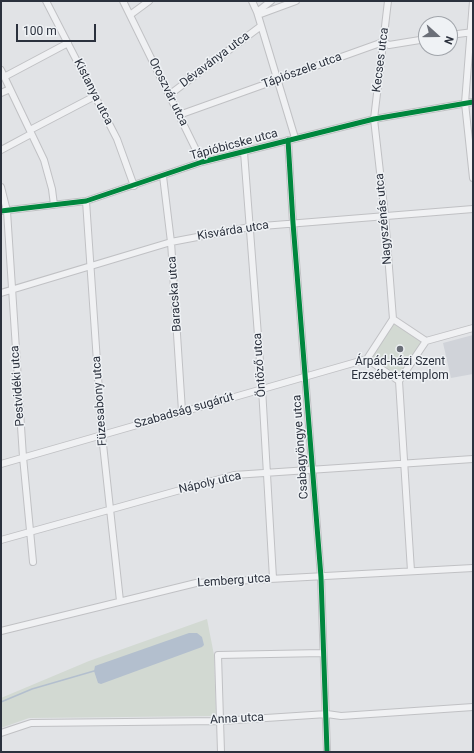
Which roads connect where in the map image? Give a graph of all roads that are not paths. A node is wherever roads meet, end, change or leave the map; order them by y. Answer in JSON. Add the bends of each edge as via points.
{"nodes":[{"id":1,"x":46,"y":1,"type":"edge"},
{"id":2,"x":123,"y":1,"type":"edge"},
{"id":3,"x":149,"y":1,"type":"edge"},
{"id":4,"x":252,"y":1,"type":"edge"},
{"id":5,"x":271,"y":1,"type":"edge"},
{"id":6,"x":296,"y":1,"type":"edge"},
{"id":7,"x":388,"y":1,"type":"edge"},
{"id":8,"x":473,"y":1,"type":"edge"},
{"id":9,"x":258,"y":13,"type":"junction"},
{"id":10,"x":130,"y":15,"type":"junction"},
{"id":11,"x":261,"y":26,"type":"junction"},
{"id":12,"x":472,"y":32,"type":"edge"},
{"id":13,"x":458,"y":34,"type":"edge"},
{"id":14,"x":418,"y":40,"type":"edge"},
{"id":15,"x":383,"y":42,"type":"junction"},
{"id":16,"x":68,"y":44,"type":"junction"},
{"id":17,"x":1,"y":70,"type":"edge"},
{"id":18,"x":4,"y":77,"type":"junction"},
{"id":19,"x":277,"y":80,"type":"junction"},
{"id":20,"x":10,"y":88,"type":"junction"},
{"id":21,"x":1,"y":93,"type":"edge"},
{"id":22,"x":169,"y":95,"type":"junction"},
{"id":23,"x":95,"y":96,"type":"junction"},
{"id":24,"x":473,"y":102,"type":"edge"},
{"id":25,"x":465,"y":103,"type":"junction"},
{"id":26,"x":179,"y":115,"type":"junction"},
{"id":27,"x":374,"y":119,"type":"junction"},
{"id":28,"x":31,"y":132,"type":"junction"},
{"id":29,"x":295,"y":138,"type":"junction"},
{"id":30,"x":288,"y":140,"type":"junction"},
{"id":31,"x":1,"y":150,"type":"edge"},
{"id":32,"x":244,"y":152,"type":"junction"},
{"id":33,"x":202,"y":162,"type":"junction"},
{"id":34,"x":163,"y":176,"type":"junction"},
{"id":35,"x":473,"y":178,"type":"edge"},
{"id":36,"x":134,"y":186,"type":"junction"},
{"id":37,"x":1,"y":187,"type":"edge"},
{"id":38,"x":86,"y":201,"type":"junction"},
{"id":39,"x":54,"y":205,"type":"junction"},
{"id":40,"x":473,"y":209,"type":"edge"},
{"id":41,"x":4,"y":211,"type":"edge"},
{"id":42,"x":385,"y":216,"type":"junction"},
{"id":43,"x":293,"y":223,"type":"junction"},
{"id":44,"x":250,"y":226,"type":"junction"},
{"id":45,"x":171,"y":242,"type":"junction"},
{"id":46,"x":91,"y":265,"type":"junction"},
{"id":47,"x":12,"y":290,"type":"junction"},
{"id":48,"x":1,"y":292,"type":"edge"},
{"id":49,"x":393,"y":319,"type":"junction"},
{"id":50,"x":473,"y":328,"type":"edge"},
{"id":51,"x":426,"y":341,"type":"junction"},
{"id":52,"x":367,"y":359,"type":"junction"},
{"id":53,"x":305,"y":375,"type":"junction"},
{"id":54,"x":399,"y":381,"type":"junction"},
{"id":55,"x":262,"y":388,"type":"junction"},
{"id":56,"x":182,"y":411,"type":"junction"},
{"id":57,"x":102,"y":434,"type":"junction"},
{"id":58,"x":24,"y":457,"type":"junction"},
{"id":59,"x":473,"y":459,"type":"edge"},
{"id":60,"x":1,"y":464,"type":"edge"},
{"id":61,"x":404,"y":465,"type":"junction"},
{"id":62,"x":312,"y":471,"type":"junction"},
{"id":63,"x":267,"y":473,"type":"junction"},
{"id":64,"x":110,"y":509,"type":"junction"},
{"id":65,"x":30,"y":532,"type":"junction"},
{"id":66,"x":1,"y":540,"type":"edge"},
{"id":67,"x":33,"y":562,"type":"dead end"},
{"id":68,"x":473,"y":568,"type":"edge"},
{"id":69,"x":411,"y":571,"type":"junction"},
{"id":70,"x":321,"y":577,"type":"junction"},
{"id":71,"x":273,"y":578,"type":"junction"},
{"id":72,"x":120,"y":600,"type":"junction"},
{"id":73,"x":1,"y":631,"type":"edge"},
{"id":74,"x":323,"y":653,"type":"junction"},
{"id":75,"x":473,"y":707,"type":"edge"},
{"id":76,"x":327,"y":714,"type":"junction"},
{"id":77,"x":220,"y":721,"type":"junction"},
{"id":78,"x":1,"y":733,"type":"edge"},
{"id":79,"x":221,"y":752,"type":"edge"},
{"id":80,"x":328,"y":752,"type":"edge"}],
"edges":[{"from":1,"to":16,"type":"street","name":"Kistanya utca"},
{"from":2,"to":10,"type":"street","name":"Oroszvár utca"},
{"from":3,"to":10,"type":"street"},
{"from":4,"to":9,"type":"street"},
{"from":5,"to":9,"type":"street"},
{"from":6,"to":9,"type":"street"},
{"from":7,"to":15,"type":"street","name":"Kecses utca"},
{"from":8,"to":12,"type":"street"},
{"from":9,"to":11,"type":"street"},
{"from":10,"to":22,"type":"street","name":"Oroszvár utca"},
{"from":11,"to":19,"type":"street"},
{"from":11,"to":22,"type":"street","name":"Dévaványa utca"},
{"from":12,"to":13,"type":"street"},
{"from":12,"to":25,"type":"street"},
{"from":14,"to":15,"type":"street","name":"Tápiószele utca","via":[[389,45]]},
{"from":15,"to":19,"type":"street","name":"Tápiószele utca"},
{"from":15,"to":27,"type":"street","name":"Kecses utca"},
{"from":16,"to":18,"type":"street"},
{"from":16,"to":23,"type":"street","name":"Kistanya utca"},
{"from":17,"to":18,"type":"street"},
{"from":18,"to":20,"type":"street"},
{"from":19,"to":26,"type":"street","name":"Tápiószele utca"},
{"from":19,"to":29,"type":"street"},
{"from":20,"to":21,"type":"street"},
{"from":20,"to":28,"type":"street"},
{"from":22,"to":26,"type":"street","name":"Oroszvár utca"},
{"from":23,"to":28,"type":"street"},
{"from":23,"to":36,"type":"street","name":"Kistanya utca","via":[[117,139]]},
{"from":24,"to":25,"type":"street","name":"Tápióbicske utca"},
{"from":25,"to":27,"type":"street","name":"Tápióbicske utca"},
{"from":25,"to":35,"type":"street"},
{"from":26,"to":33,"type":"street","name":"Oroszvár utca"},
{"from":27,"to":29,"type":"street","name":"Tápióbicske utca"},
{"from":27,"to":42,"type":"street","name":"Nagyszénás utca"},
{"from":28,"to":31,"type":"street"},
{"from":28,"to":39,"type":"street","via":[[48,175]]},
{"from":29,"to":30,"type":"street","name":"Tápióbicske utca"},
{"from":30,"to":32,"type":"street","name":"Tápióbicske utca"},
{"from":30,"to":43,"type":"street","name":"Csabagyöngye utca"},
{"from":32,"to":33,"type":"street","name":"Tápióbicske utca"},
{"from":32,"to":44,"type":"street","name":"Öntöző utca"},
{"from":33,"to":34,"type":"street","name":"Tápióbicske utca"},
{"from":34,"to":36,"type":"street","name":"Tápióbicske utca"},
{"from":34,"to":45,"type":"street","name":"Baracska utca"},
{"from":36,"to":38,"type":"street","name":"Tápióbicske utca"},
{"from":37,"to":41,"type":"street","name":"Pestvidéki utca"},
{"from":38,"to":39,"type":"street","name":"Tápióbicske utca"},
{"from":38,"to":46,"type":"street","name":"Füzesabony utca"},
{"from":39,"to":41,"type":"street","name":"Tápióbicske utca"},
{"from":40,"to":42,"type":"street","name":"Kisvárda utca"},
{"from":41,"to":47,"type":"street","name":"Pestvidéki utca"},
{"from":42,"to":43,"type":"street","name":"Kisvárda utca"},
{"from":42,"to":49,"type":"street","name":"Nagyszénás utca"},
{"from":43,"to":44,"type":"street","name":"Kisvárda utca"},
{"from":43,"to":53,"type":"street","name":"Csabagyöngye utca"},
{"from":44,"to":45,"type":"street","name":"Kisvárda utca"},
{"from":44,"to":55,"type":"street","name":"Öntöző utca"},
{"from":45,"to":46,"type":"street","name":"Kisvárda utca"},
{"from":45,"to":56,"type":"street","name":"Baracska utca"},
{"from":46,"to":47,"type":"street","name":"Kisvárda utca"},
{"from":46,"to":57,"type":"street","name":"Füzesabony utca"},
{"from":47,"to":48,"type":"street","name":"Kisvárda utca"},
{"from":47,"to":58,"type":"street","name":"Pestvidéki utca"},
{"from":49,"to":51,"type":"street"},
{"from":49,"to":52,"type":"street"},
{"from":50,"to":51,"type":"street"},
{"from":51,"to":54,"type":"street"},
{"from":52,"to":53,"type":"street","name":"Szabadság sugárút"},
{"from":52,"to":54,"type":"street"},
{"from":53,"to":55,"type":"street","name":"Szabadság sugárút"},
{"from":53,"to":62,"type":"street","name":"Csabagyöngye utca"},
{"from":54,"to":61,"type":"street"},
{"from":55,"to":56,"type":"street","name":"Szabadság sugárút"},
{"from":55,"to":63,"type":"street","name":"Öntöző utca"},
{"from":56,"to":57,"type":"street","name":"Szabadság sugárút"},
{"from":57,"to":58,"type":"street","name":"Szabadság sugárút"},
{"from":57,"to":64,"type":"street","name":"Füzesabony utca"},
{"from":58,"to":60,"type":"street","name":"Szabadság sugárút"},
{"from":58,"to":65,"type":"street","name":"Pestvidéki utca"},
{"from":59,"to":61,"type":"street","name":"Nápoly utca"},
{"from":61,"to":62,"type":"street","name":"Nápoly utca"},
{"from":61,"to":69,"type":"street"},
{"from":62,"to":63,"type":"street","name":"Nápoly utca"},
{"from":62,"to":70,"type":"street","name":"Csabagyöngye utca"},
{"from":63,"to":64,"type":"street","name":"Nápoly utca","via":[[234,475]]},
{"from":63,"to":71,"type":"street","name":"Öntöző utca"},
{"from":64,"to":65,"type":"street","name":"Nápoly utca"},
{"from":64,"to":72,"type":"street","name":"Füzesabony utca"},
{"from":65,"to":66,"type":"street","name":"Nápoly utca"},
{"from":65,"to":67,"type":"street","name":"Pestvidéki utca"},
{"from":68,"to":69,"type":"street","name":"Lemberg utca"},
{"from":69,"to":70,"type":"street","name":"Lemberg utca"},
{"from":70,"to":71,"type":"street","name":"Lemberg utca"},
{"from":70,"to":74,"type":"street","name":"Csabagyöngye utca"},
{"from":71,"to":72,"type":"street","name":"Lemberg utca","via":[[196,583]]},
{"from":72,"to":73,"type":"street","name":"Lemberg utca"},
{"from":74,"to":76,"type":"street","name":"Csabagyöngye utca"},
{"from":74,"to":77,"type":"street","via":[[218,655]]},
{"from":75,"to":76,"type":"street","name":"Anna utca","via":[[341,716]]},
{"from":76,"to":77,"type":"street","name":"Anna utca"},
{"from":76,"to":80,"type":"street","name":"Csabagyöngye utca"},
{"from":77,"to":78,"type":"street","name":"Anna utca","via":[[31,724]]},
{"from":77,"to":79,"type":"street"}]}
